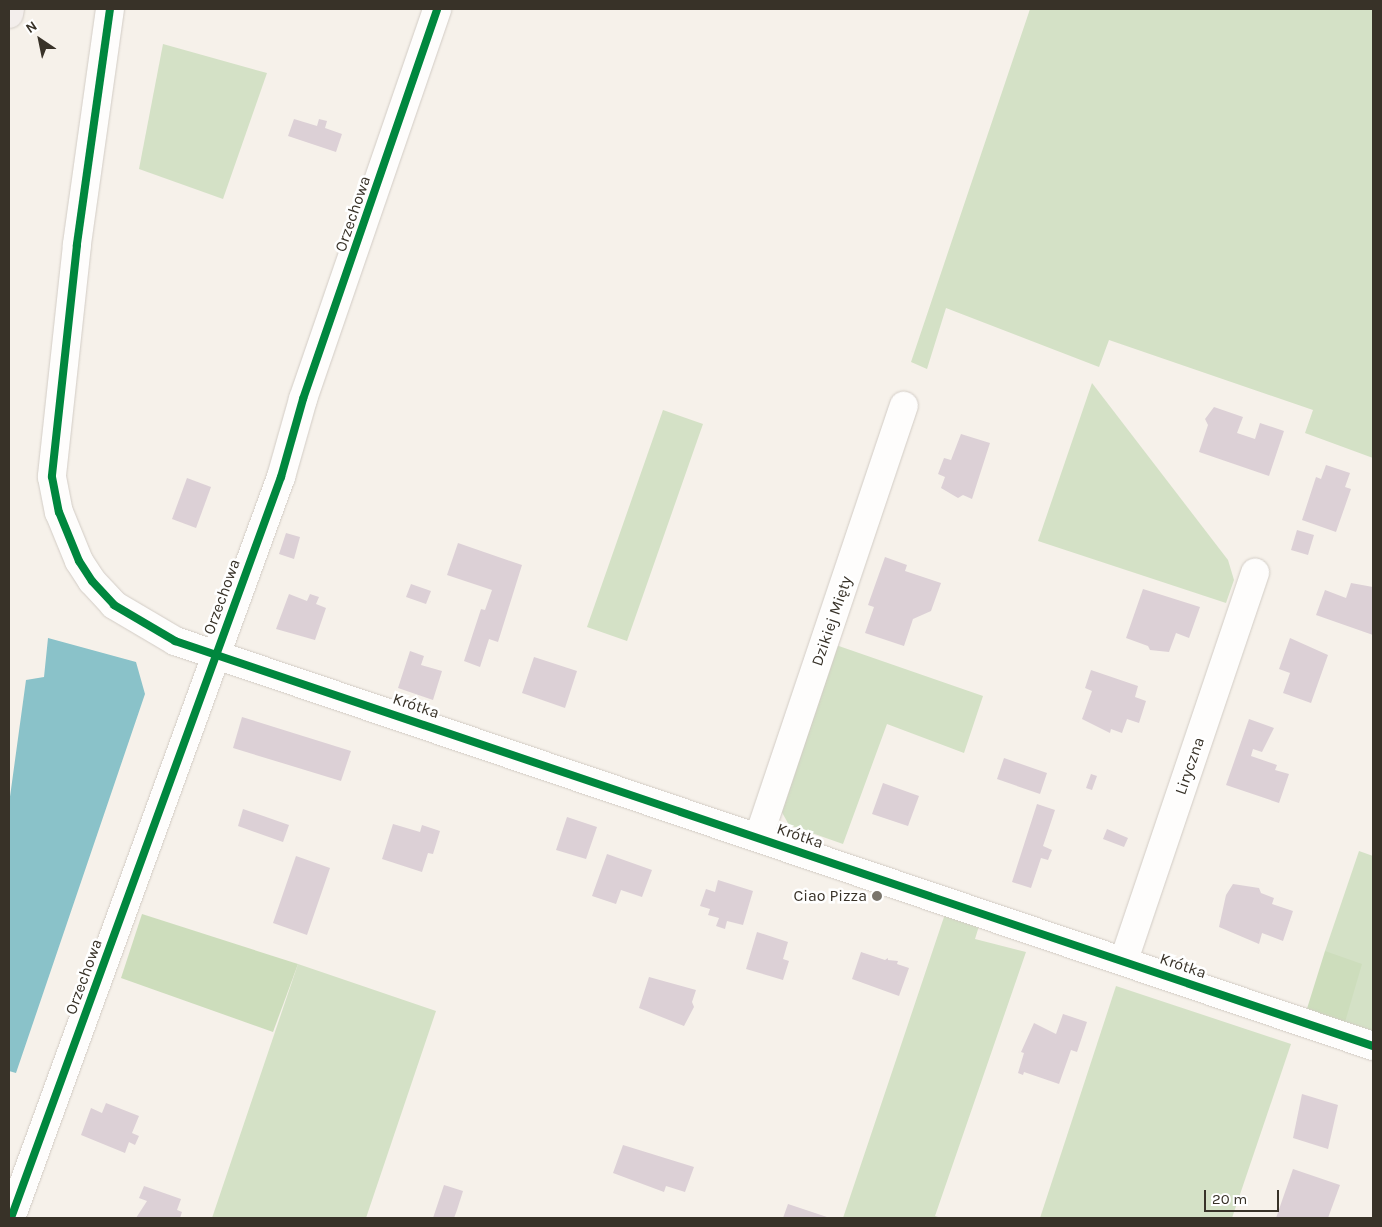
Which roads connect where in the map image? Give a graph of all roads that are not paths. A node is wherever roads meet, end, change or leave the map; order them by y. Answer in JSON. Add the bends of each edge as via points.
{"nodes":[{"id":1,"x":10,"y":9,"type":"edge"},
{"id":2,"x":110,"y":9,"type":"edge"},
{"id":3,"x":438,"y":9,"type":"edge"},
{"id":4,"x":9,"y":14,"type":"edge"},
{"id":5,"x":904,"y":406,"type":"dead end"},
{"id":6,"x":1255,"y":573,"type":"dead end"},
{"id":7,"x":216,"y":654,"type":"junction"},
{"id":8,"x":759,"y":836,"type":"junction"},
{"id":9,"x":1124,"y":960,"type":"junction"},
{"id":10,"x":1373,"y":1046,"type":"edge"},
{"id":11,"x":11,"y":1218,"type":"edge"}],
"edges":[{"from":1,"to":4,"type":"highway"},
{"from":2,"to":7,"type":"street","name":"Krótka","via":[[75,264],[52,478],[59,512],[79,561],[114,605],[175,641]]},
{"from":3,"to":7,"type":"street","name":"Orzechowa","via":[[303,399],[280,477]]},
{"from":5,"to":8,"type":"street","name":"Dzikiej Mięty"},
{"from":6,"to":9,"type":"street","name":"Liryczna"},
{"from":7,"to":8,"type":"street","name":"Krótka"},
{"from":7,"to":11,"type":"street","name":"Orzechowa"},
{"from":8,"to":9,"type":"street","name":"Krótka"},
{"from":9,"to":10,"type":"street","name":"Krótka"}]}
